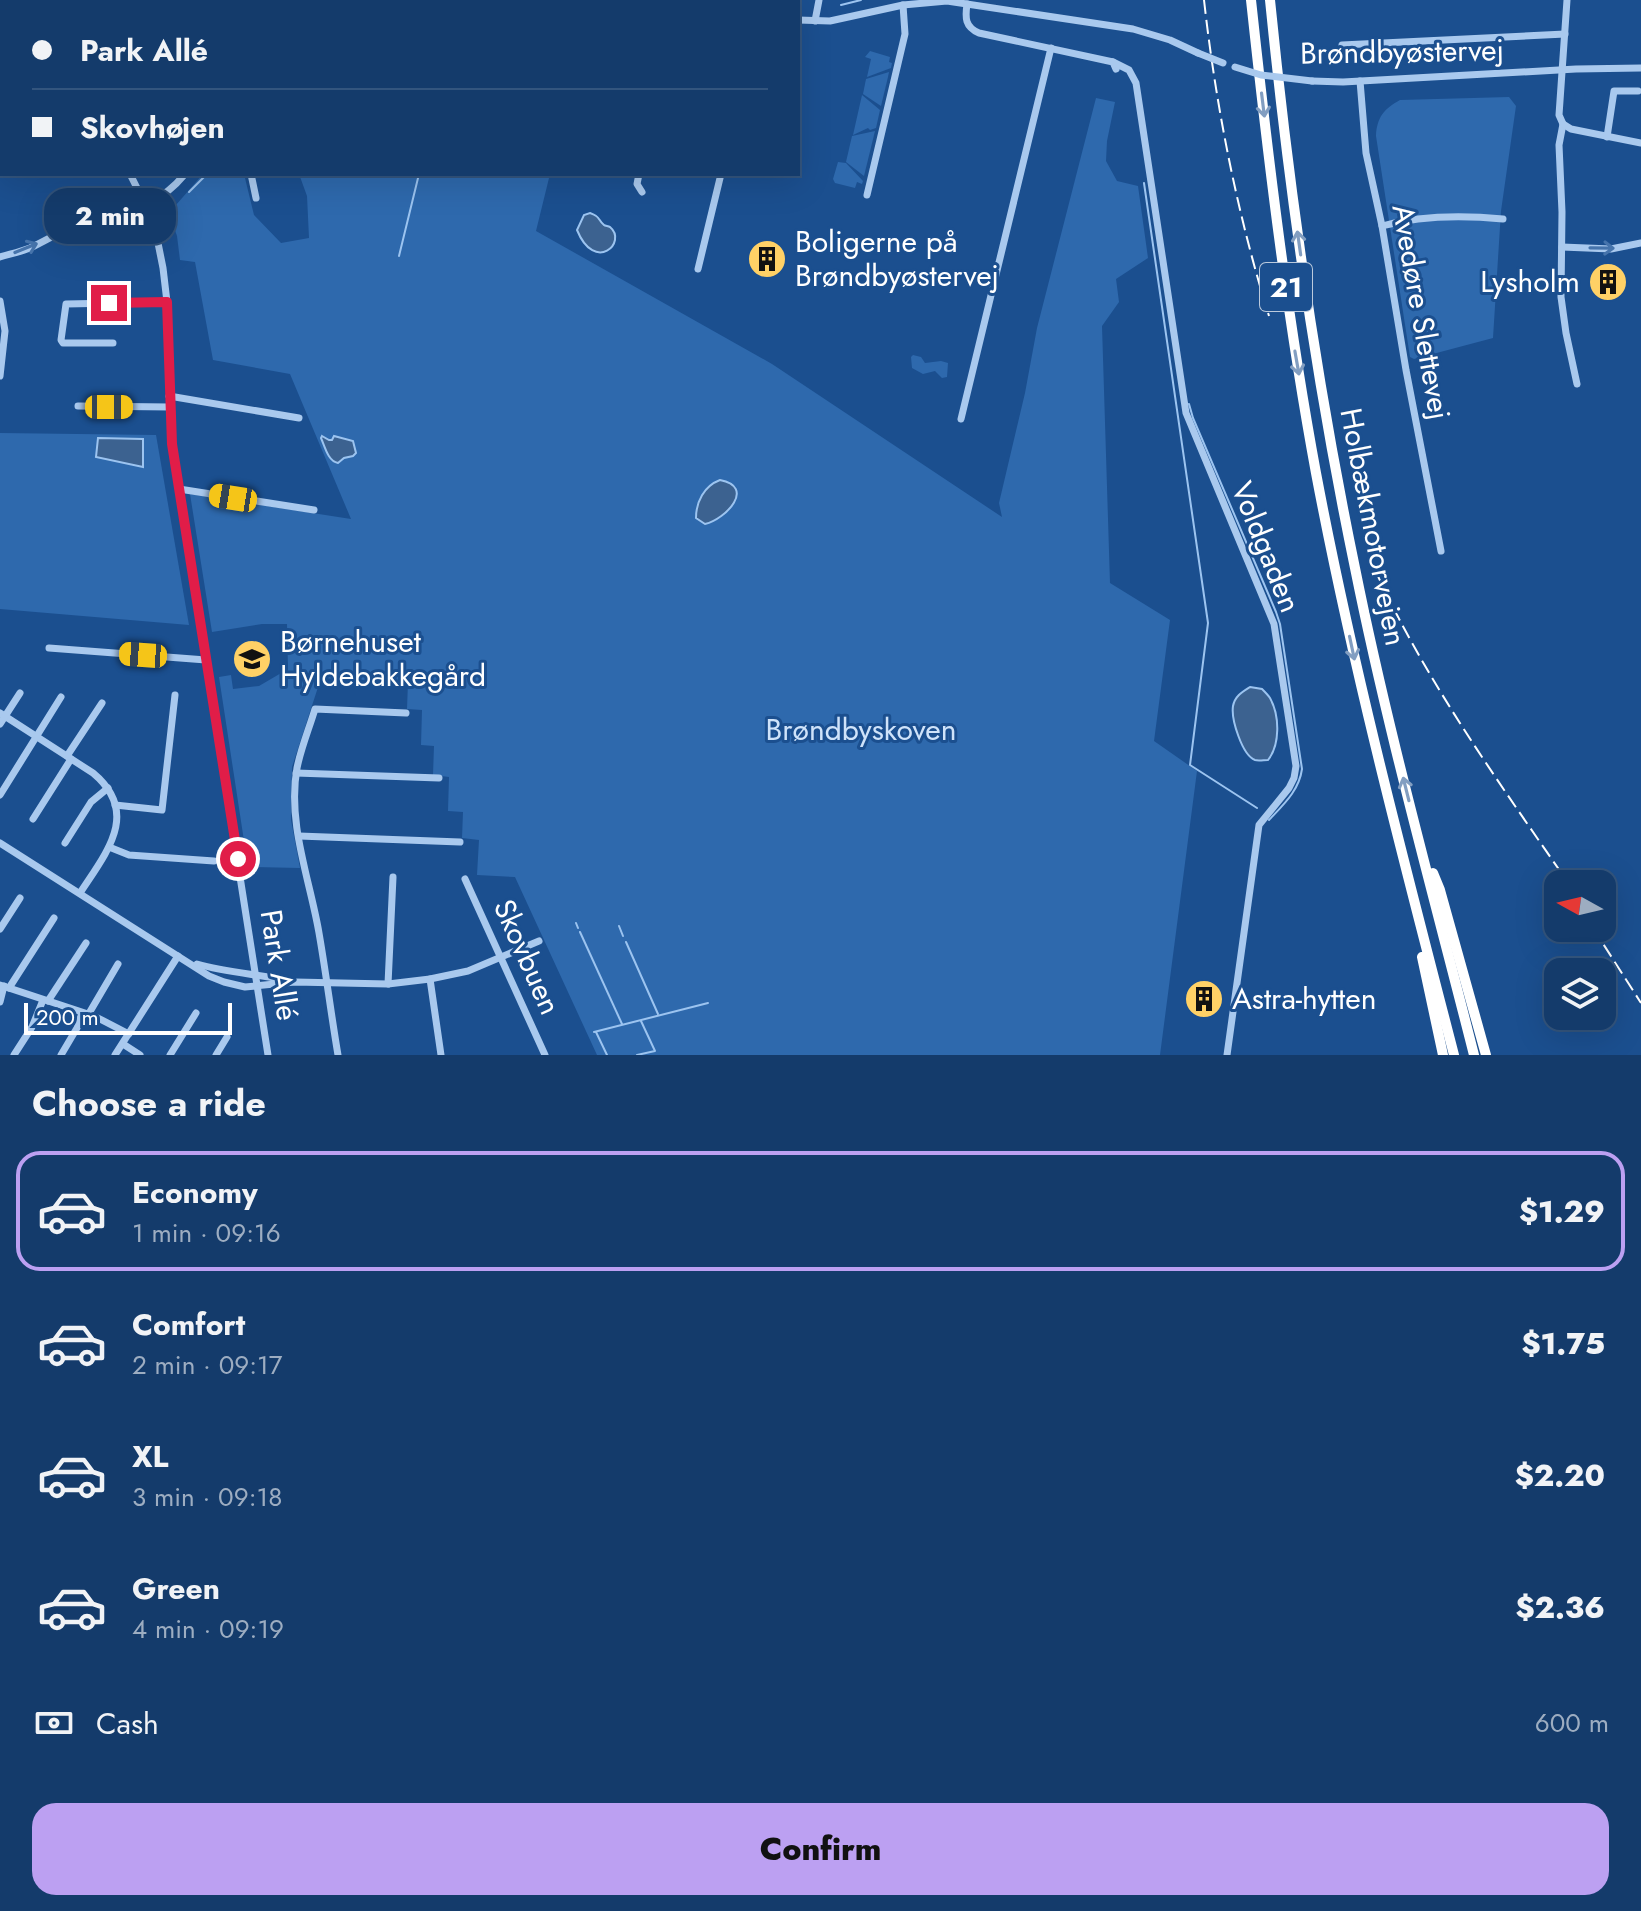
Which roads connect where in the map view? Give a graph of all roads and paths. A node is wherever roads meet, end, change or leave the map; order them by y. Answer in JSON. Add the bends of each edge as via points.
{"nodes":[{"id":1,"x":819,"y":0,"type":"edge"},
{"id":2,"x":1251,"y":0,"type":"edge"},
{"id":3,"x":1270,"y":0,"type":"edge"},
{"id":4,"x":1567,"y":0,"type":"edge"},
{"id":5,"x":967,"y":4,"type":"junction"},
{"id":6,"x":903,"y":5,"type":"junction"},
{"id":7,"x":800,"y":20,"type":"edge"},
{"id":8,"x":815,"y":21,"type":"junction"},
{"id":9,"x":1565,"y":34,"type":"junction"},
{"id":10,"x":1342,"y":45,"type":"dead end"},
{"id":11,"x":1051,"y":48,"type":"junction"},
{"id":12,"x":1641,"y":68,"type":"edge"},
{"id":13,"x":1561,"y":71,"type":"junction"},
{"id":14,"x":1360,"y":81,"type":"junction"},
{"id":15,"x":1638,"y":91,"type":"dead end"},
{"id":16,"x":1563,"y":124,"type":"junction"},
{"id":17,"x":1607,"y":137,"type":"junction"},
{"id":18,"x":1641,"y":143,"type":"edge"},
{"id":19,"x":131,"y":176,"type":"edge"},
{"id":20,"x":183,"y":176,"type":"edge"},
{"id":21,"x":251,"y":176,"type":"edge"},
{"id":22,"x":639,"y":176,"type":"edge"},
{"id":23,"x":721,"y":176,"type":"edge"},
{"id":24,"x":642,"y":192,"type":"dead end"},
{"id":25,"x":867,"y":195,"type":"dead end"},
{"id":26,"x":256,"y":198,"type":"dead end"},
{"id":27,"x":146,"y":206,"type":"junction"},
{"id":28,"x":1503,"y":219,"type":"dead end"},
{"id":29,"x":1382,"y":226,"type":"junction"},
{"id":30,"x":1641,"y":243,"type":"edge"},
{"id":31,"x":1562,"y":247,"type":"junction"},
{"id":32,"x":0,"y":257,"type":"edge"},
{"id":33,"x":698,"y":269,"type":"dead end"},
{"id":34,"x":0,"y":301,"type":"edge"},
{"id":35,"x":167,"y":302,"type":"junction"},
{"id":36,"x":113,"y":343,"type":"dead end"},
{"id":37,"x":0,"y":376,"type":"edge"},
{"id":38,"x":1577,"y":384,"type":"dead end"},
{"id":39,"x":169,"y":396,"type":"junction"},
{"id":40,"x":78,"y":406,"type":"dead end"},
{"id":41,"x":170,"y":407,"type":"junction"},
{"id":42,"x":299,"y":418,"type":"dead end"},
{"id":43,"x":961,"y":419,"type":"dead end"},
{"id":44,"x":179,"y":489,"type":"junction"},
{"id":45,"x":314,"y":510,"type":"dead end"},
{"id":46,"x":1441,"y":551,"type":"dead end"},
{"id":47,"x":49,"y":648,"type":"dead end"},
{"id":48,"x":206,"y":660,"type":"junction"},
{"id":49,"x":20,"y":693,"type":"dead end"},
{"id":50,"x":175,"y":695,"type":"dead end"},
{"id":51,"x":61,"y":697,"type":"dead end"},
{"id":52,"x":102,"y":703,"type":"dead end"},
{"id":53,"x":406,"y":713,"type":"dead end"},
{"id":54,"x":2,"y":718,"type":"edge"},
{"id":55,"x":37,"y":737,"type":"junction"},
{"id":56,"x":69,"y":758,"type":"junction"},
{"id":57,"x":296,"y":773,"type":"junction"},
{"id":58,"x":439,"y":778,"type":"dead end"},
{"id":59,"x":108,"y":788,"type":"junction"},
{"id":60,"x":0,"y":795,"type":"edge"},
{"id":61,"x":115,"y":805,"type":"junction"},
{"id":62,"x":33,"y":819,"type":"dead end"},
{"id":63,"x":299,"y":836,"type":"junction"},
{"id":64,"x":1419,"y":838,"type":"junction"},
{"id":65,"x":460,"y":842,"type":"dead end"},
{"id":66,"x":0,"y":843,"type":"edge"},
{"id":67,"x":65,"y":843,"type":"dead end"},
{"id":68,"x":109,"y":847,"type":"junction"},
{"id":69,"x":214,"y":861,"type":"dead end"},
{"id":70,"x":393,"y":877,"type":"dead end"},
{"id":71,"x":465,"y":879,"type":"dead end"},
{"id":72,"x":80,"y":893,"type":"junction"},
{"id":73,"x":1413,"y":895,"type":"junction"},
{"id":74,"x":20,"y":898,"type":"dead end"},
{"id":75,"x":54,"y":918,"type":"dead end"},
{"id":76,"x":0,"y":929,"type":"edge"},
{"id":77,"x":539,"y":941,"type":"dead end"},
{"id":78,"x":86,"y":943,"type":"dead end"},
{"id":79,"x":178,"y":956,"type":"junction"},
{"id":80,"x":502,"y":958,"type":"junction"},
{"id":81,"x":187,"y":961,"type":"junction"},
{"id":82,"x":118,"y":964,"type":"dead end"},
{"id":83,"x":256,"y":974,"type":"junction"},
{"id":84,"x":430,"y":979,"type":"junction"},
{"id":85,"x":295,"y":982,"type":"junction"},
{"id":86,"x":326,"y":983,"type":"junction"},
{"id":87,"x":388,"y":984,"type":"junction"},
{"id":88,"x":5,"y":986,"type":"edge"},
{"id":89,"x":258,"y":987,"type":"junction"},
{"id":90,"x":46,"y":1000,"type":"junction"},
{"id":91,"x":0,"y":1002,"type":"edge"},
{"id":92,"x":196,"y":1013,"type":"dead end"},
{"id":93,"x":85,"y":1014,"type":"junction"},
{"id":94,"x":129,"y":1034,"type":"junction"},
{"id":95,"x":227,"y":1037,"type":"dead end"},
{"id":96,"x":123,"y":1044,"type":"junction"},
{"id":97,"x":14,"y":1055,"type":"edge"},
{"id":98,"x":61,"y":1055,"type":"edge"},
{"id":99,"x":115,"y":1055,"type":"edge"},
{"id":100,"x":140,"y":1055,"type":"edge"},
{"id":101,"x":170,"y":1055,"type":"edge"},
{"id":102,"x":216,"y":1055,"type":"edge"},
{"id":103,"x":268,"y":1055,"type":"edge"},
{"id":104,"x":338,"y":1055,"type":"edge"},
{"id":105,"x":441,"y":1055,"type":"edge"},
{"id":106,"x":545,"y":1055,"type":"edge"},
{"id":107,"x":1227,"y":1055,"type":"edge"},
{"id":108,"x":1443,"y":1055,"type":"edge"},
{"id":109,"x":1454,"y":1055,"type":"edge"},
{"id":110,"x":1474,"y":1055,"type":"edge"},
{"id":111,"x":1486,"y":1055,"type":"edge"}],
"edges":[{"from":1,"to":8,"type":"street"},
{"from":2,"to":73,"type":"highway","name":"Holbækmotorvejen","number":"21","one_way":true,"via":[[1278,232],[1316,472],[1366,713]]},
{"from":64,"to":3,"type":"highway","name":"Holbækmotorvejen","number":"21","one_way":true,"via":[[1335,468],[1296,225]]},
{"from":4,"to":9,"type":"street"},
{"from":5,"to":6,"type":"street","name":"Brøndbyøstervej"},
{"from":5,"to":11,"type":"street","via":[[966,21],[974,31]]},
{"from":5,"to":14,"type":"street","name":"Brøndbyøstervej","bridge":true,"via":[[1133,29],[1274,77]]},
{"from":6,"to":8,"type":"street","name":"Brøndbyøstervej"},
{"from":6,"to":25,"type":"street","via":[[905,34]]},
{"from":7,"to":8,"type":"street","name":"Brøndbyøstervej"},
{"from":9,"to":10,"type":"street"},
{"from":9,"to":13,"type":"street"},
{"from":11,"to":43,"type":"street"},
{"from":11,"to":107,"type":"street","name":"Voldgaden","via":[[1129,70],[1136,83],[1186,413],[1274,624],[1296,766],[1289,788],[1259,825]]},
{"from":12,"to":13,"type":"street","name":"Brøndbyøstervej"},
{"from":13,"to":14,"type":"street","name":"Brøndbyøstervej"},
{"from":13,"to":16,"type":"street"},
{"from":14,"to":29,"type":"street","name":"Avedøre Slettevej","via":[[1366,153]]},
{"from":15,"to":17,"type":"street","via":[[1614,91]]},
{"from":16,"to":17,"type":"street"},
{"from":16,"to":31,"type":"street"},
{"from":17,"to":18,"type":"street"},
{"from":19,"to":27,"type":"street","name":"Park Allé"},
{"from":20,"to":27,"type":"street"},
{"from":21,"to":26,"type":"street"},
{"from":22,"to":24,"type":"street"},
{"from":23,"to":33,"type":"street"},
{"from":32,"to":27,"type":"street","one_way":true,"via":[[78,225]]},
{"from":27,"to":35,"type":"street","name":"Park Allé"},
{"from":28,"to":29,"type":"street","via":[[1438,217]]},
{"from":29,"to":46,"type":"street","name":"Avedøre Slettevej"},
{"from":31,"to":30,"type":"street","one_way":true,"via":[[1611,249]]},
{"from":31,"to":38,"type":"street","via":[[1561,297]]},
{"from":34,"to":37,"type":"street","via":[[5,331]]},
{"from":35,"to":36,"type":"street","via":[[66,304],[63,343]]},
{"from":35,"to":39,"type":"street","name":"Park Allé"},
{"from":39,"to":41,"type":"street","name":"Park Allé"},
{"from":39,"to":42,"type":"street"},
{"from":40,"to":41,"type":"street"},
{"from":41,"to":44,"type":"street","name":"Park Allé"},
{"from":44,"to":45,"type":"street"},
{"from":44,"to":48,"type":"street","name":"Park Allé"},
{"from":47,"to":48,"type":"street"},
{"from":48,"to":83,"type":"street","name":"Park Allé"},
{"from":49,"to":54,"type":"street"},
{"from":50,"to":61,"type":"street","via":[[162,810]]},
{"from":51,"to":55,"type":"street"},
{"from":52,"to":56,"type":"street"},
{"from":53,"to":57,"type":"street","via":[[315,709]]},
{"from":54,"to":55,"type":"street"},
{"from":55,"to":56,"type":"street"},
{"from":55,"to":60,"type":"street"},
{"from":56,"to":59,"type":"street"},
{"from":56,"to":62,"type":"street"},
{"from":57,"to":58,"type":"street"},
{"from":57,"to":63,"type":"street"},
{"from":59,"to":61,"type":"street"},
{"from":59,"to":67,"type":"street","via":[[91,802]]},
{"from":61,"to":68,"type":"street","via":[[116,831]]},
{"from":63,"to":65,"type":"street"},
{"from":63,"to":86,"type":"street"},
{"from":64,"to":110,"type":"highway","name":"Holbækmotorvejen","number":"21"},
{"from":64,"to":111,"type":"highway","via":[[1440,890]]},
{"from":66,"to":72,"type":"street"},
{"from":68,"to":69,"type":"street","via":[[129,855]]},
{"from":68,"to":72,"type":"street"},
{"from":70,"to":87,"type":"street"},
{"from":71,"to":80,"type":"street","name":"Skovbuen"},
{"from":72,"to":79,"type":"street"},
{"from":73,"to":108,"type":"highway"},
{"from":73,"to":109,"type":"highway","name":"Holbækmotorvejen","number":"21"},
{"from":74,"to":76,"type":"street"},
{"from":75,"to":88,"type":"street"},
{"from":77,"to":80,"type":"street"},
{"from":78,"to":90,"type":"street"},
{"from":79,"to":81,"type":"street"},
{"from":79,"to":94,"type":"street"},
{"from":80,"to":84,"type":"street"},
{"from":80,"to":106,"type":"street","name":"Skovbuen"},
{"from":81,"to":83,"type":"street"},
{"from":81,"to":89,"type":"street","via":[[224,982]]},
{"from":82,"to":93,"type":"street"},
{"from":83,"to":85,"type":"street"},
{"from":83,"to":89,"type":"street","name":"Park Allé"},
{"from":84,"to":87,"type":"street"},
{"from":84,"to":105,"type":"street"},
{"from":85,"to":86,"type":"street"},
{"from":85,"to":89,"type":"street"},
{"from":86,"to":87,"type":"street"},
{"from":86,"to":104,"type":"street"},
{"from":88,"to":90,"type":"street"},
{"from":88,"to":91,"type":"street"},
{"from":89,"to":103,"type":"street","name":"Park Allé"},
{"from":90,"to":93,"type":"street"},
{"from":90,"to":97,"type":"street"},
{"from":92,"to":101,"type":"street"},
{"from":93,"to":94,"type":"street"},
{"from":93,"to":98,"type":"street"},
{"from":94,"to":96,"type":"street"},
{"from":95,"to":102,"type":"street"},
{"from":96,"to":99,"type":"street"},
{"from":96,"to":100,"type":"street"}]}
